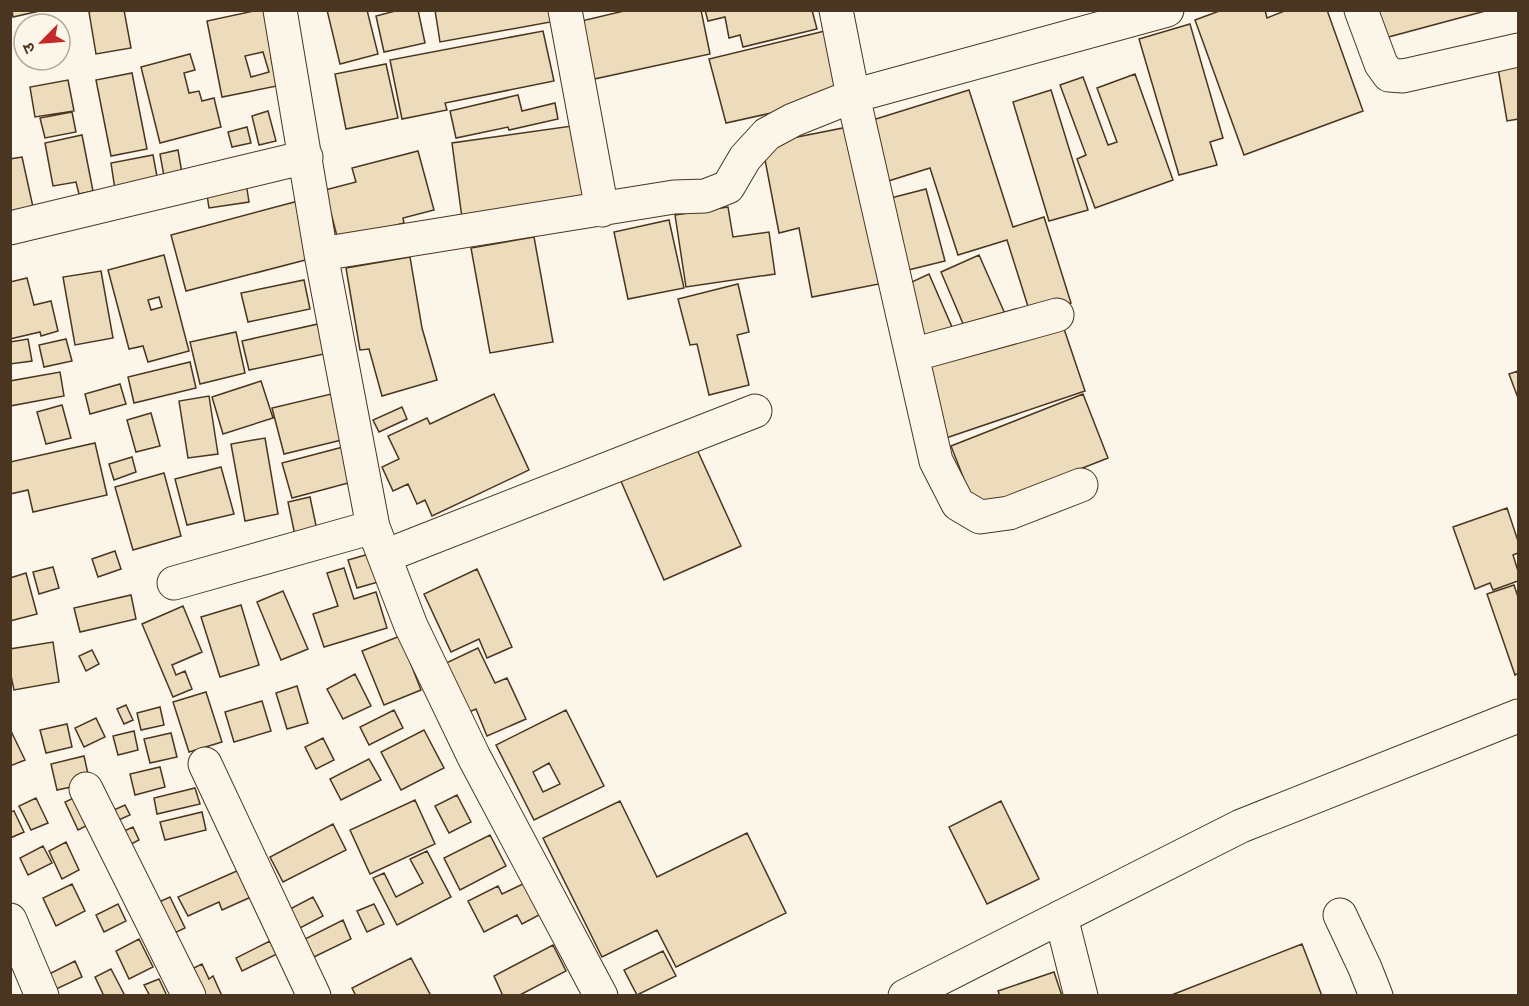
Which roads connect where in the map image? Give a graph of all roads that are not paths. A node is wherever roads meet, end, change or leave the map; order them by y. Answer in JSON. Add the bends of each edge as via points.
{"nodes":[{"id":1,"x":280,"y":10,"type":"edge"},
{"id":2,"x":565,"y":10,"type":"edge"},
{"id":3,"x":836,"y":10,"type":"edge"},
{"id":4,"x":1167,"y":10,"type":"edge"},
{"id":5,"x":1361,"y":10,"type":"edge"},
{"id":6,"x":1122,"y":16,"type":"edge"},
{"id":7,"x":1518,"y":50,"type":"edge"},
{"id":8,"x":853,"y":96,"type":"junction"},
{"id":9,"x":306,"y":157,"type":"junction"},
{"id":10,"x":602,"y":210,"type":"junction"},
{"id":11,"x":10,"y":228,"type":"edge"},
{"id":12,"x":321,"y":254,"type":"junction"},
{"id":13,"x":1057,"y":315,"type":"dead end"},
{"id":14,"x":912,"y":355,"type":"junction"},
{"id":15,"x":755,"y":411,"type":"dead end"},
{"id":16,"x":1081,"y":485,"type":"dead end"},
{"id":17,"x":379,"y":542,"type":"junction"},
{"id":18,"x":174,"y":583,"type":"dead end"},
{"id":19,"x":1518,"y":716,"type":"edge"},
{"id":20,"x":205,"y":764,"type":"dead end"},
{"id":21,"x":86,"y":789,"type":"dead end"},
{"id":22,"x":1340,"y":915,"type":"dead end"},
{"id":23,"x":1061,"y":916,"type":"junction"},
{"id":24,"x":10,"y":920,"type":"edge"},
{"id":25,"x":42,"y":996,"type":"edge"},
{"id":26,"x":189,"y":996,"type":"edge"},
{"id":27,"x":314,"y":996,"type":"edge"},
{"id":28,"x":601,"y":996,"type":"edge"},
{"id":29,"x":905,"y":996,"type":"edge"},
{"id":30,"x":1081,"y":996,"type":"edge"},
{"id":31,"x":1376,"y":996,"type":"edge"}],
"edges":[{"from":1,"to":9,"type":"street"},
{"from":2,"to":10,"type":"street"},
{"from":3,"to":8,"type":"street"},
{"from":4,"to":6,"type":"street"},
{"from":5,"to":7,"type":"street","via":[[1389,75],[1403,76]]},
{"from":6,"to":8,"type":"street"},
{"from":8,"to":10,"type":"street","via":[[767,134],[745,158],[728,187],[705,196],[674,197]]},
{"from":8,"to":14,"type":"street"},
{"from":9,"to":11,"type":"street"},
{"from":9,"to":12,"type":"street"},
{"from":10,"to":12,"type":"street"},
{"from":12,"to":17,"type":"street"},
{"from":13,"to":14,"type":"street"},
{"from":14,"to":16,"type":"street","via":[[936,461],[958,504],[980,517],[1009,513]]},
{"from":15,"to":17,"type":"street"},
{"from":17,"to":18,"type":"street"},
{"from":17,"to":28,"type":"street","via":[[411,626],[474,758]]},
{"from":19,"to":23,"type":"street","via":[[1241,826]]},
{"from":20,"to":27,"type":"street"},
{"from":21,"to":26,"type":"street"},
{"from":22,"to":31,"type":"street"},
{"from":23,"to":29,"type":"street"},
{"from":23,"to":30,"type":"street"},
{"from":24,"to":25,"type":"street"}]}
